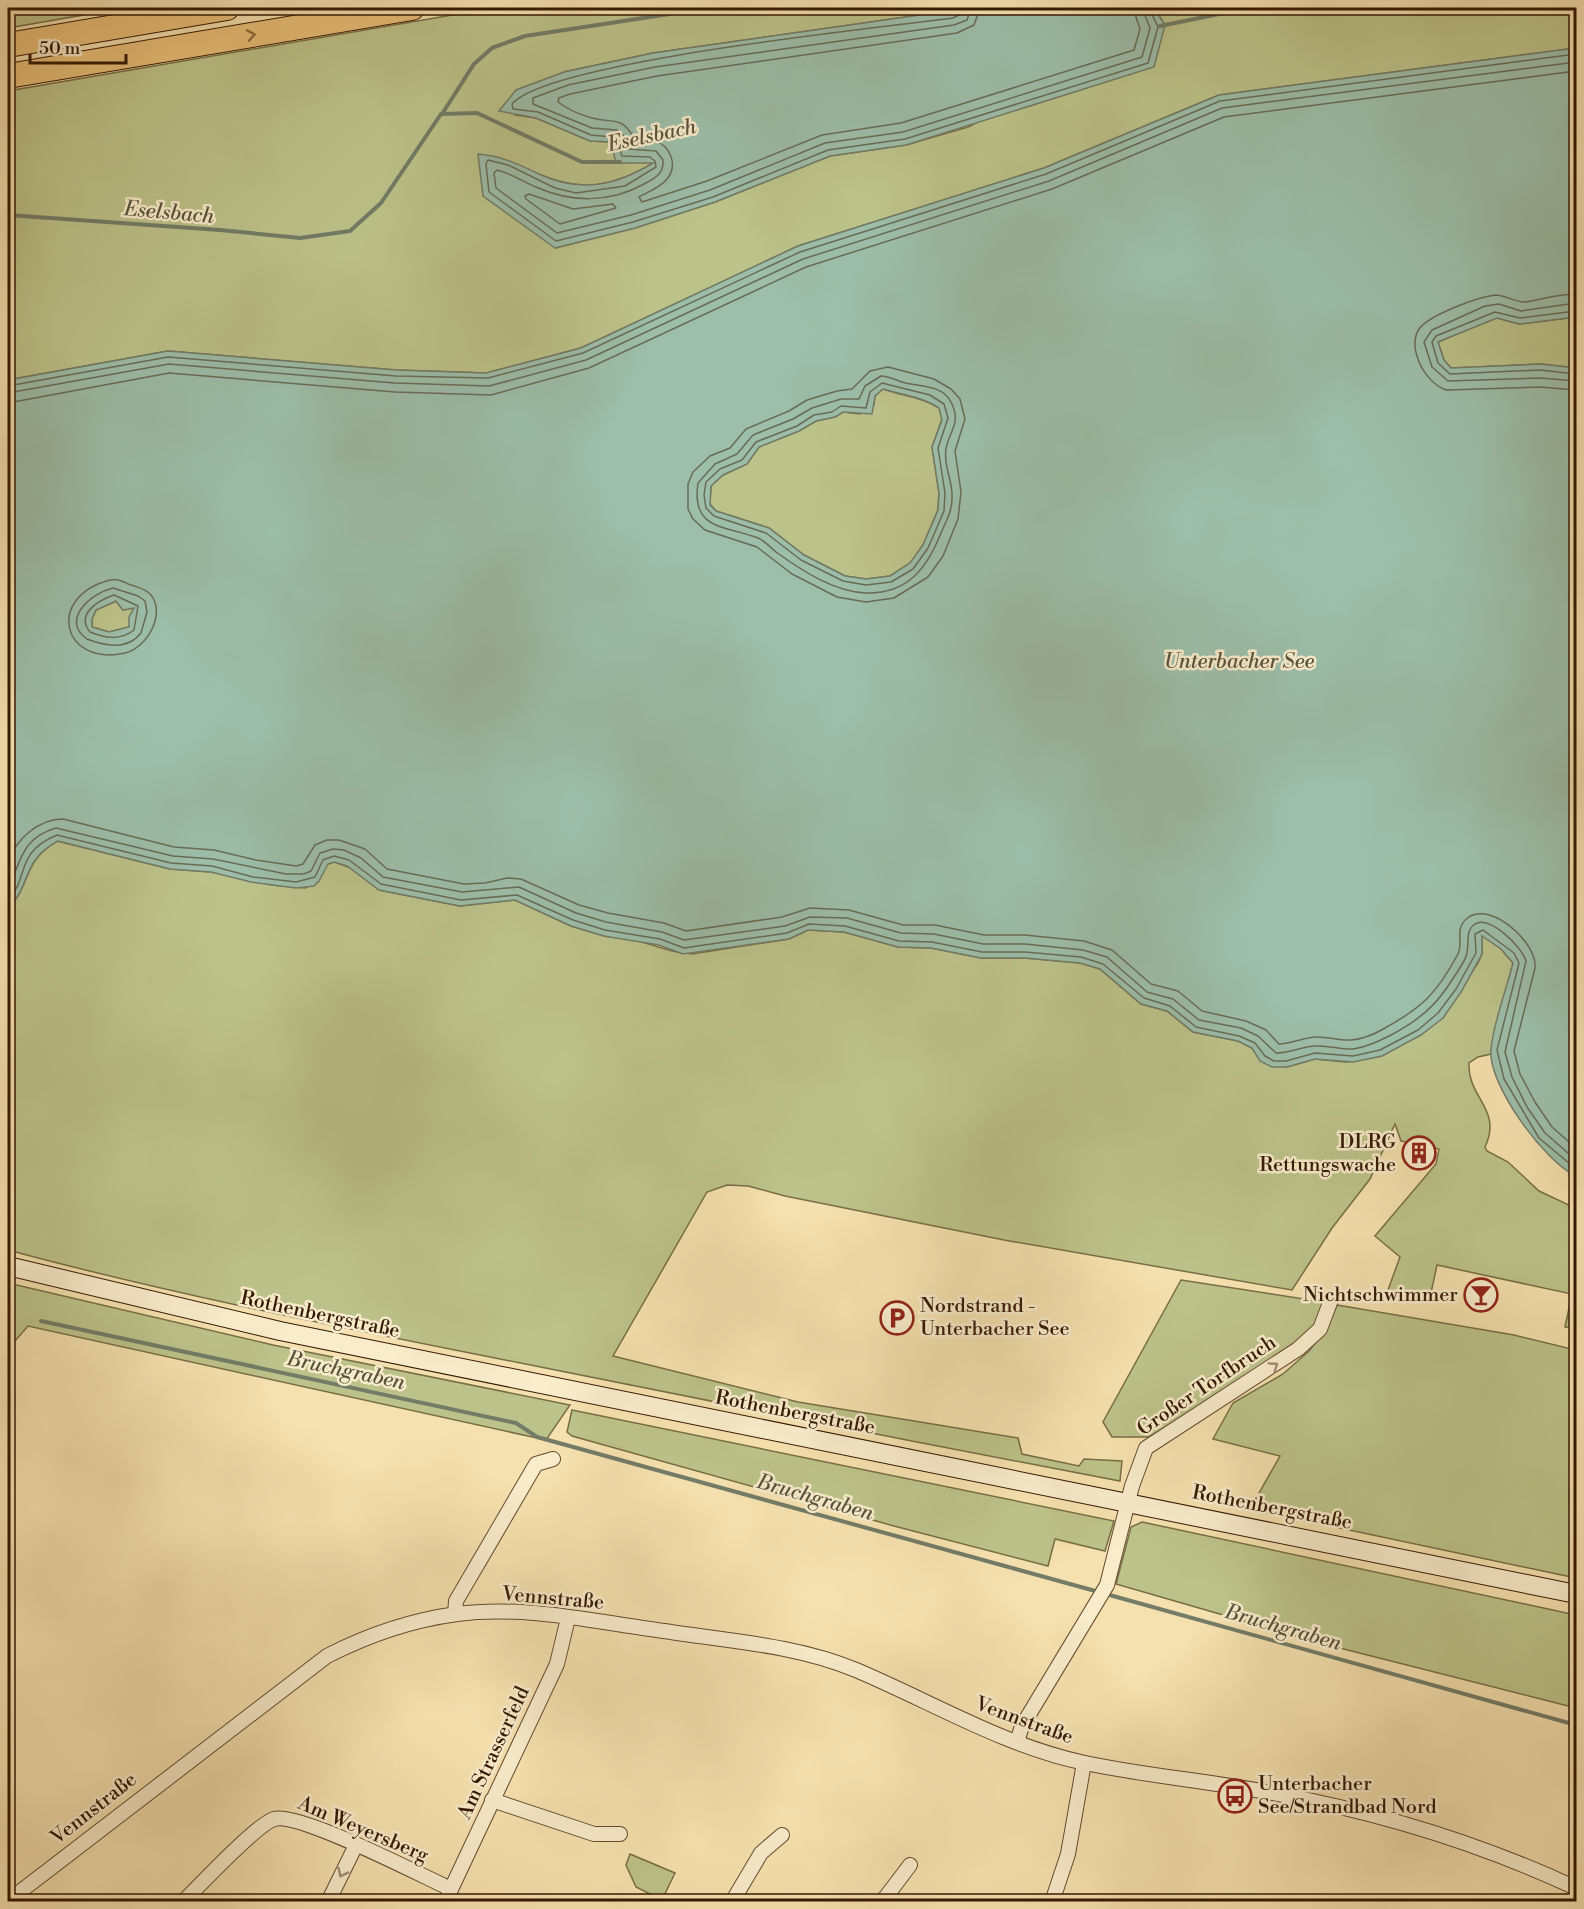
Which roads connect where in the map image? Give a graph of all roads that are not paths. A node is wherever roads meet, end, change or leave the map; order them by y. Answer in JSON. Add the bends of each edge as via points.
{"nodes":[{"id":1,"x":227,"y":8,"type":"edge"},
{"id":2,"x":412,"y":8,"type":"edge"},
{"id":3,"x":8,"y":45,"type":"edge"},
{"id":4,"x":8,"y":76,"type":"edge"},
{"id":5,"x":8,"y":1266,"type":"edge"},
{"id":6,"x":1331,"y":1300,"type":"dead end"},
{"id":7,"x":553,"y":1459,"type":"dead end"},
{"id":8,"x":1129,"y":1503,"type":"junction"},
{"id":9,"x":1576,"y":1594,"type":"edge"},
{"id":10,"x":455,"y":1614,"type":"junction"},
{"id":11,"x":568,"y":1618,"type":"junction"},
{"id":12,"x":1017,"y":1742,"type":"junction"},
{"id":13,"x":1084,"y":1763,"type":"junction"},
{"id":14,"x":492,"y":1800,"type":"junction"},
{"id":15,"x":620,"y":1834,"type":"dead end"},
{"id":16,"x":782,"y":1835,"type":"dead end"},
{"id":17,"x":356,"y":1845,"type":"junction"},
{"id":18,"x":910,"y":1865,"type":"dead end"},
{"id":19,"x":1576,"y":1888,"type":"edge"},
{"id":20,"x":448,"y":1895,"type":"edge"},
{"id":21,"x":8,"y":1901,"type":"edge"},
{"id":22,"x":183,"y":1902,"type":"edge"},
{"id":23,"x":328,"y":1902,"type":"edge"},
{"id":24,"x":732,"y":1902,"type":"edge"},
{"id":25,"x":882,"y":1902,"type":"edge"},
{"id":26,"x":1052,"y":1902,"type":"edge"}],
"edges":[{"from":1,"to":3,"type":"highway"},
{"from":4,"to":2,"type":"highway","one_way":true},
{"from":5,"to":8,"type":"main road","name":"Rothenbergstraße","via":[[280,1331]]},
{"from":8,"to":6,"type":"street","name":"Großer Torfbruch","one_way":true,"via":[[1146,1448],[1298,1349],[1320,1329]]},
{"from":7,"to":10,"type":"street","via":[[536,1464],[456,1601]]},
{"from":8,"to":9,"type":"main road","name":"Rothenbergstraße"},
{"from":8,"to":12,"type":"street","name":"Großer Torfbruch","via":[[1107,1585],[1022,1726]]},
{"from":10,"to":11,"type":"street","name":"Vennstraße","via":[[519,1613]]},
{"from":10,"to":21,"type":"street","name":"Vennstraße","via":[[360,1639],[327,1656]]},
{"from":11,"to":12,"type":"street","name":"Vennstraße","via":[[810,1655],[854,1669]]},
{"from":11,"to":14,"type":"street","name":"Am Strasserfeld","via":[[557,1664]]},
{"from":12,"to":13,"type":"street","name":"Vennstraße"},
{"from":13,"to":19,"type":"street","name":"Vennstraße","via":[[1273,1793],[1424,1828],[1529,1866]]},
{"from":13,"to":26,"type":"street","via":[[1068,1854]]},
{"from":14,"to":15,"type":"street","via":[[594,1834]]},
{"from":14,"to":20,"type":"street","name":"Am Strasserfeld"},
{"from":16,"to":24,"type":"street","via":[[761,1853]]},
{"from":17,"to":20,"type":"street","name":"Am Weyersberg"},
{"from":17,"to":22,"type":"street","name":"Am Weyersberg","via":[[297,1820],[274,1818]]},
{"from":17,"to":23,"type":"street","one_way":true},
{"from":18,"to":25,"type":"street"}]}
